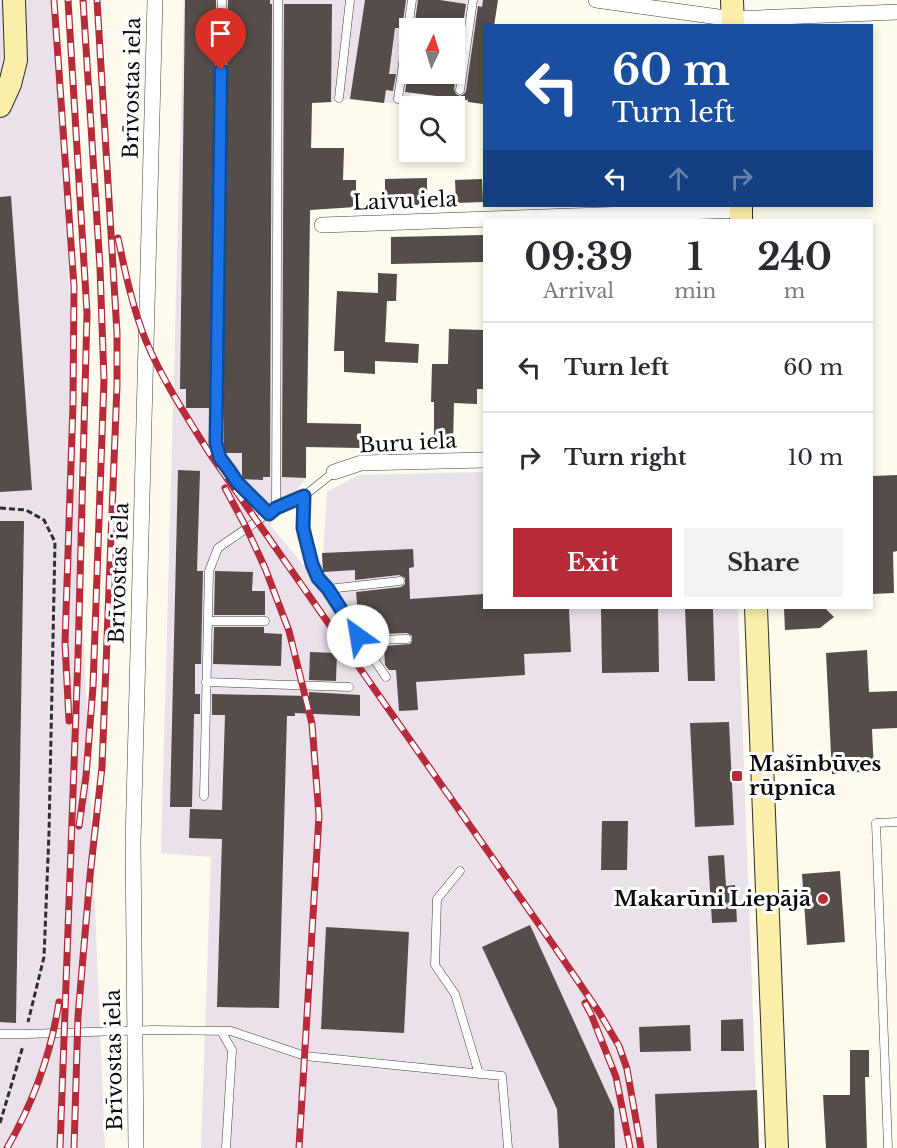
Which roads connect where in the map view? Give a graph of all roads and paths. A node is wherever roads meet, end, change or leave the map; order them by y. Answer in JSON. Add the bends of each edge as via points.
{"nodes":[{"id":1,"x":14,"y":0,"type":"edge"},
{"id":2,"x":155,"y":0,"type":"edge"},
{"id":3,"x":222,"y":0,"type":"edge"},
{"id":4,"x":278,"y":0,"type":"edge"},
{"id":5,"x":350,"y":0,"type":"edge"},
{"id":6,"x":412,"y":0,"type":"edge"},
{"id":7,"x":472,"y":0,"type":"edge"},
{"id":8,"x":596,"y":0,"type":"edge"},
{"id":9,"x":897,"y":12,"type":"edge"},
{"id":10,"x":733,"y":15,"type":"edge"},
{"id":11,"x":5,"y":83,"type":"edge"},
{"id":12,"x":460,"y":90,"type":"dead end"},
{"id":13,"x":339,"y":98,"type":"dead end"},
{"id":14,"x":398,"y":99,"type":"dead end"},
{"id":15,"x":0,"y":106,"type":"edge"},
{"id":16,"x":741,"y":212,"type":"edge"},
{"id":17,"x":515,"y":219,"type":"edge"},
{"id":18,"x":483,"y":220,"type":"edge"},
{"id":19,"x":322,"y":225,"type":"dead end"},
{"id":20,"x":483,"y":460,"type":"edge"},
{"id":21,"x":334,"y":472,"type":"joint"},
{"id":22,"x":304,"y":496,"type":"junction"},
{"id":23,"x":0,"y":508,"type":"edge"},
{"id":24,"x":276,"y":508,"type":"junction"},
{"id":25,"x":269,"y":514,"type":"junction"},
{"id":26,"x":400,"y":581,"type":"dead end"},
{"id":27,"x":328,"y":589,"type":"junction"},
{"id":28,"x":756,"y":609,"type":"edge"},
{"id":29,"x":208,"y":621,"type":"junction"},
{"id":30,"x":265,"y":621,"type":"dead end"},
{"id":31,"x":358,"y":636,"type":"junction"},
{"id":32,"x":407,"y":639,"type":"dead end"},
{"id":33,"x":386,"y":677,"type":"dead end"},
{"id":34,"x":207,"y":682,"type":"junction"},
{"id":35,"x":349,"y":687,"type":"dead end"},
{"id":36,"x":204,"y":796,"type":"dead end"},
{"id":37,"x":897,"y":822,"type":"edge"},
{"id":38,"x":460,"y":871,"type":"dead end"},
{"id":39,"x":135,"y":1030,"type":"junction"},
{"id":40,"x":221,"y":1031,"type":"junction"},
{"id":41,"x":0,"y":1034,"type":"edge"},
{"id":42,"x":26,"y":1034,"type":"junction"},
{"id":43,"x":479,"y":1074,"type":"junction"},
{"id":44,"x":0,"y":1123,"type":"edge"},
{"id":45,"x":136,"y":1148,"type":"edge"},
{"id":46,"x":226,"y":1148,"type":"edge"},
{"id":47,"x":508,"y":1148,"type":"edge"},
{"id":48,"x":777,"y":1148,"type":"edge"},
{"id":49,"x":888,"y":1148,"type":"edge"}],
"edges":[{"from":1,"to":11,"type":"main road","via":[[16,60]]},
{"from":2,"to":39,"type":"street","name":"Brīvostas iela","via":[[133,842]]},
{"from":3,"to":25,"type":"lane","via":[[216,443],[220,458],[237,482]]},
{"from":4,"to":24,"type":"lane"},
{"from":5,"to":13,"type":"lane"},
{"from":6,"to":14,"type":"lane"},
{"from":7,"to":12,"type":"lane"},
{"from":8,"to":10,"type":"street"},
{"from":9,"to":10,"type":"street"},
{"from":11,"to":15,"type":"main road"},
{"from":16,"to":17,"type":"street","name":"Laivu iela"},
{"from":18,"to":19,"type":"street","name":"Laivu iela"},
{"from":20,"to":21,"type":"street","name":"Buru iela","via":[[361,463]]},
{"from":21,"to":22,"type":"lane"},
{"from":22,"to":24,"type":"lane"},
{"from":22,"to":27,"type":"lane","via":[[303,528],[312,564]]},
{"from":23,"to":42,"type":"path","via":[[26,510],[44,520],[55,542],[44,957]]},
{"from":24,"to":25,"type":"lane"},
{"from":25,"to":29,"type":"lane","via":[[218,548],[209,571]]},
{"from":26,"to":27,"type":"lane"},
{"from":27,"to":31,"type":"lane"},
{"from":28,"to":48,"type":"main road"},
{"from":29,"to":30,"type":"lane"},
{"from":29,"to":34,"type":"lane"},
{"from":31,"to":32,"type":"lane"},
{"from":31,"to":33,"type":"lane"},
{"from":34,"to":35,"type":"lane"},
{"from":34,"to":36,"type":"lane"},
{"from":37,"to":49,"type":"lane","via":[[876,823]]},
{"from":38,"to":43,"type":"lane","via":[[437,899],[435,964],[455,994]]},
{"from":39,"to":40,"type":"lane"},
{"from":39,"to":42,"type":"lane"},
{"from":39,"to":45,"type":"street","name":"Brīvostas iela"},
{"from":40,"to":43,"type":"lane","via":[[305,1056]]},
{"from":40,"to":46,"type":"lane","via":[[232,1050]]},
{"from":41,"to":42,"type":"lane"},
{"from":42,"to":44,"type":"path"},
{"from":43,"to":47,"type":"lane","via":[[502,1076]]}]}
